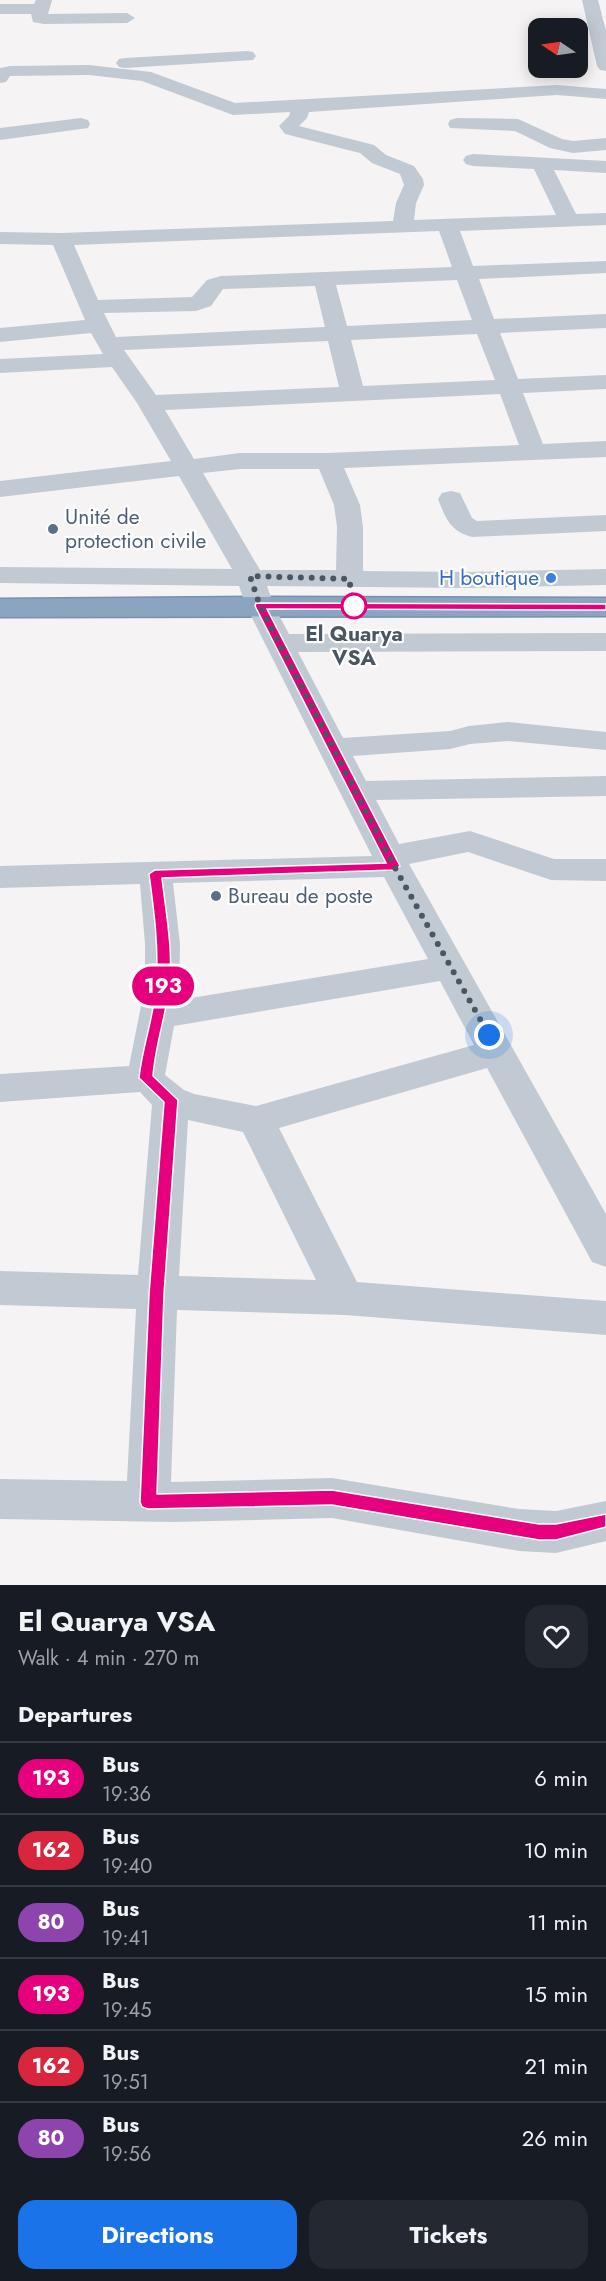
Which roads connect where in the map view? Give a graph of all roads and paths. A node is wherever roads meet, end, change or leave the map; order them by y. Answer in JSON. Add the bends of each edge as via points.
{"nodes":[{"id":1,"x":590,"y":0,"type":"edge"},
{"id":2,"x":43,"y":5,"type":"edge"},
{"id":3,"x":0,"y":9,"type":"edge"},
{"id":4,"x":127,"y":18,"type":"dead end"},
{"id":5,"x":247,"y":56,"type":"dead end"},
{"id":6,"x":606,"y":66,"type":"edge"},
{"id":7,"x":89,"y":70,"type":"junction"},
{"id":8,"x":0,"y":78,"type":"edge"},
{"id":9,"x":606,"y":94,"type":"edge"},
{"id":10,"x":298,"y":107,"type":"junction"},
{"id":11,"x":524,"y":115,"type":"dead end"},
{"id":12,"x":81,"y":124,"type":"dead end"},
{"id":13,"x":457,"y":124,"type":"dead end"},
{"id":14,"x":558,"y":124,"type":"dead end"},
{"id":15,"x":578,"y":129,"type":"dead end"},
{"id":16,"x":0,"y":134,"type":"edge"},
{"id":17,"x":606,"y":142,"type":"edge"},
{"id":18,"x":473,"y":160,"type":"dead end"},
{"id":19,"x":541,"y":163,"type":"junction"},
{"id":20,"x":606,"y":167,"type":"edge"},
{"id":21,"x":606,"y":219,"type":"edge"},
{"id":22,"x":569,"y":221,"type":"junction"},
{"id":23,"x":447,"y":225,"type":"junction"},
{"id":24,"x":402,"y":227,"type":"junction"},
{"id":25,"x":0,"y":238,"type":"edge"},
{"id":26,"x":62,"y":239,"type":"junction"},
{"id":27,"x":606,"y":267,"type":"edge"},
{"id":28,"x":467,"y":273,"type":"junction"},
{"id":29,"x":324,"y":279,"type":"junction"},
{"id":30,"x":606,"y":321,"type":"edge"},
{"id":31,"x":486,"y":327,"type":"junction"},
{"id":32,"x":339,"y":333,"type":"junction"},
{"id":33,"x":104,"y":334,"type":"junction"},
{"id":34,"x":0,"y":335,"type":"edge"},
{"id":35,"x":0,"y":366,"type":"edge"},
{"id":36,"x":606,"y":382,"type":"edge"},
{"id":37,"x":508,"y":387,"type":"junction"},
{"id":38,"x":353,"y":394,"type":"junction"},
{"id":39,"x":149,"y":403,"type":"junction"},
{"id":40,"x":606,"y":449,"type":"edge"},
{"id":41,"x":534,"y":452,"type":"junction"},
{"id":42,"x":328,"y":461,"type":"junction"},
{"id":43,"x":186,"y":466,"type":"junction"},
{"id":44,"x":0,"y":489,"type":"edge"},
{"id":45,"x":451,"y":499,"type":"dead end"},
{"id":46,"x":606,"y":523,"type":"edge"},
{"id":47,"x":44,"y":574,"type":"junction"},
{"id":48,"x":0,"y":575,"type":"edge"},
{"id":49,"x":250,"y":576,"type":"junction"},
{"id":50,"x":606,"y":577,"type":"edge"},
{"id":51,"x":349,"y":579,"type":"junction"},
{"id":52,"x":260,"y":606,"type":"junction"},
{"id":53,"x":606,"y":607,"type":"edge"},
{"id":54,"x":0,"y":608,"type":"edge"},
{"id":55,"x":38,"y":608,"type":"junction"},
{"id":56,"x":606,"y":642,"type":"edge"},
{"id":57,"x":280,"y":643,"type":"junction"},
{"id":58,"x":606,"y":741,"type":"edge"},
{"id":59,"x":334,"y":748,"type":"junction"},
{"id":60,"x":356,"y":791,"type":"junction"},
{"id":61,"x":605,"y":792,"type":"edge"},
{"id":62,"x":392,"y":862,"type":"junction"},
{"id":63,"x":606,"y":870,"type":"edge"},
{"id":64,"x":155,"y":874,"type":"junction"},
{"id":65,"x":0,"y":877,"type":"edge"},
{"id":66,"x":450,"y":967,"type":"junction"},
{"id":67,"x":157,"y":1016,"type":"junction"},
{"id":68,"x":498,"y":1052,"type":"junction"},
{"id":69,"x":158,"y":1089,"type":"junction"},
{"id":70,"x":0,"y":1094,"type":"edge"},
{"id":71,"x":256,"y":1120,"type":"junction"},
{"id":72,"x":606,"y":1251,"type":"edge"},
{"id":73,"x":0,"y":1288,"type":"edge"},
{"id":74,"x":156,"y":1294,"type":"junction"},
{"id":75,"x":345,"y":1298,"type":"junction"},
{"id":76,"x":606,"y":1318,"type":"edge"},
{"id":77,"x":0,"y":1499,"type":"edge"},
{"id":78,"x":148,"y":1502,"type":"junction"},
{"id":79,"x":606,"y":1521,"type":"edge"}],
"edges":[{"from":1,"to":6,"type":"street"},
{"from":2,"to":3,"type":"street"},
{"from":2,"to":4,"type":"street","via":[[39,18],[44,20]]},
{"from":5,"to":7,"type":"street","via":[[129,62]]},
{"from":7,"to":8,"type":"street","via":[[10,71]]},
{"from":7,"to":10,"type":"street","via":[[152,77],[232,110]]},
{"from":9,"to":10,"type":"street","via":[[557,90]]},
{"from":10,"to":24,"type":"street","via":[[299,115],[288,126],[292,130],[367,149],[379,159],[407,170],[414,185]]},
{"from":11,"to":14,"type":"street"},
{"from":12,"to":16,"type":"street"},
{"from":13,"to":17,"type":"street","via":[[518,125],[556,144],[573,147]]},
{"from":15,"to":17,"type":"street"},
{"from":18,"to":19,"type":"street"},
{"from":19,"to":20,"type":"street"},
{"from":19,"to":22,"type":"street"},
{"from":21,"to":22,"type":"street"},
{"from":22,"to":23,"type":"street"},
{"from":23,"to":24,"type":"street"},
{"from":23,"to":28,"type":"street"},
{"from":24,"to":26,"type":"street"},
{"from":25,"to":26,"type":"street"},
{"from":26,"to":33,"type":"street"},
{"from":27,"to":28,"type":"street"},
{"from":28,"to":29,"type":"street"},
{"from":28,"to":31,"type":"street"},
{"from":29,"to":32,"type":"street"},
{"from":29,"to":33,"type":"street","via":[[214,285],[203,301]]},
{"from":30,"to":31,"type":"street"},
{"from":31,"to":32,"type":"street"},
{"from":31,"to":37,"type":"street"},
{"from":32,"to":33,"type":"street"},
{"from":32,"to":38,"type":"street"},
{"from":33,"to":34,"type":"street"},
{"from":33,"to":35,"type":"street"},
{"from":33,"to":39,"type":"street"},
{"from":36,"to":37,"type":"street"},
{"from":37,"to":38,"type":"street"},
{"from":37,"to":41,"type":"street"},
{"from":38,"to":39,"type":"street"},
{"from":39,"to":43,"type":"street"},
{"from":40,"to":41,"type":"street"},
{"from":41,"to":42,"type":"street"},
{"from":42,"to":43,"type":"street"},
{"from":42,"to":51,"type":"street","via":[[347,505]]},
{"from":43,"to":44,"type":"street"},
{"from":43,"to":49,"type":"street"},
{"from":45,"to":46,"type":"street","via":[[461,523],[472,529]]},
{"from":47,"to":48,"type":"street"},
{"from":47,"to":49,"type":"street"},
{"from":47,"to":55,"type":"street"},
{"from":49,"to":51,"type":"street"},
{"from":49,"to":52,"type":"street"},
{"from":50,"to":51,"type":"street"},
{"from":52,"to":53,"type":"highway"},
{"from":52,"to":55,"type":"highway"},
{"from":52,"to":57,"type":"street"},
{"from":54,"to":55,"type":"highway"},
{"from":56,"to":57,"type":"street"},
{"from":57,"to":59,"type":"street"},
{"from":58,"to":59,"type":"street","via":[[499,730],[450,740]]},
{"from":59,"to":60,"type":"street"},
{"from":60,"to":61,"type":"street"},
{"from":60,"to":62,"type":"street"},
{"from":62,"to":63,"type":"street","via":[[470,841],[544,867]]},
{"from":62,"to":64,"type":"street"},
{"from":62,"to":66,"type":"street"},
{"from":64,"to":65,"type":"street"},
{"from":64,"to":67,"type":"street","via":[[163,933],[163,987]]},
{"from":66,"to":67,"type":"street"},
{"from":66,"to":68,"type":"street"},
{"from":67,"to":69,"type":"street"},
{"from":68,"to":71,"type":"street"},
{"from":68,"to":72,"type":"street"},
{"from":69,"to":70,"type":"street"},
{"from":69,"to":71,"type":"street","via":[[190,1107]]},
{"from":69,"to":74,"type":"street"},
{"from":71,"to":75,"type":"street"},
{"from":73,"to":74,"type":"street"},
{"from":74,"to":75,"type":"street"},
{"from":74,"to":78,"type":"street"},
{"from":75,"to":76,"type":"street"},
{"from":77,"to":78,"type":"street"},
{"from":78,"to":79,"type":"street","via":[[332,1498],[539,1532]]}]}
